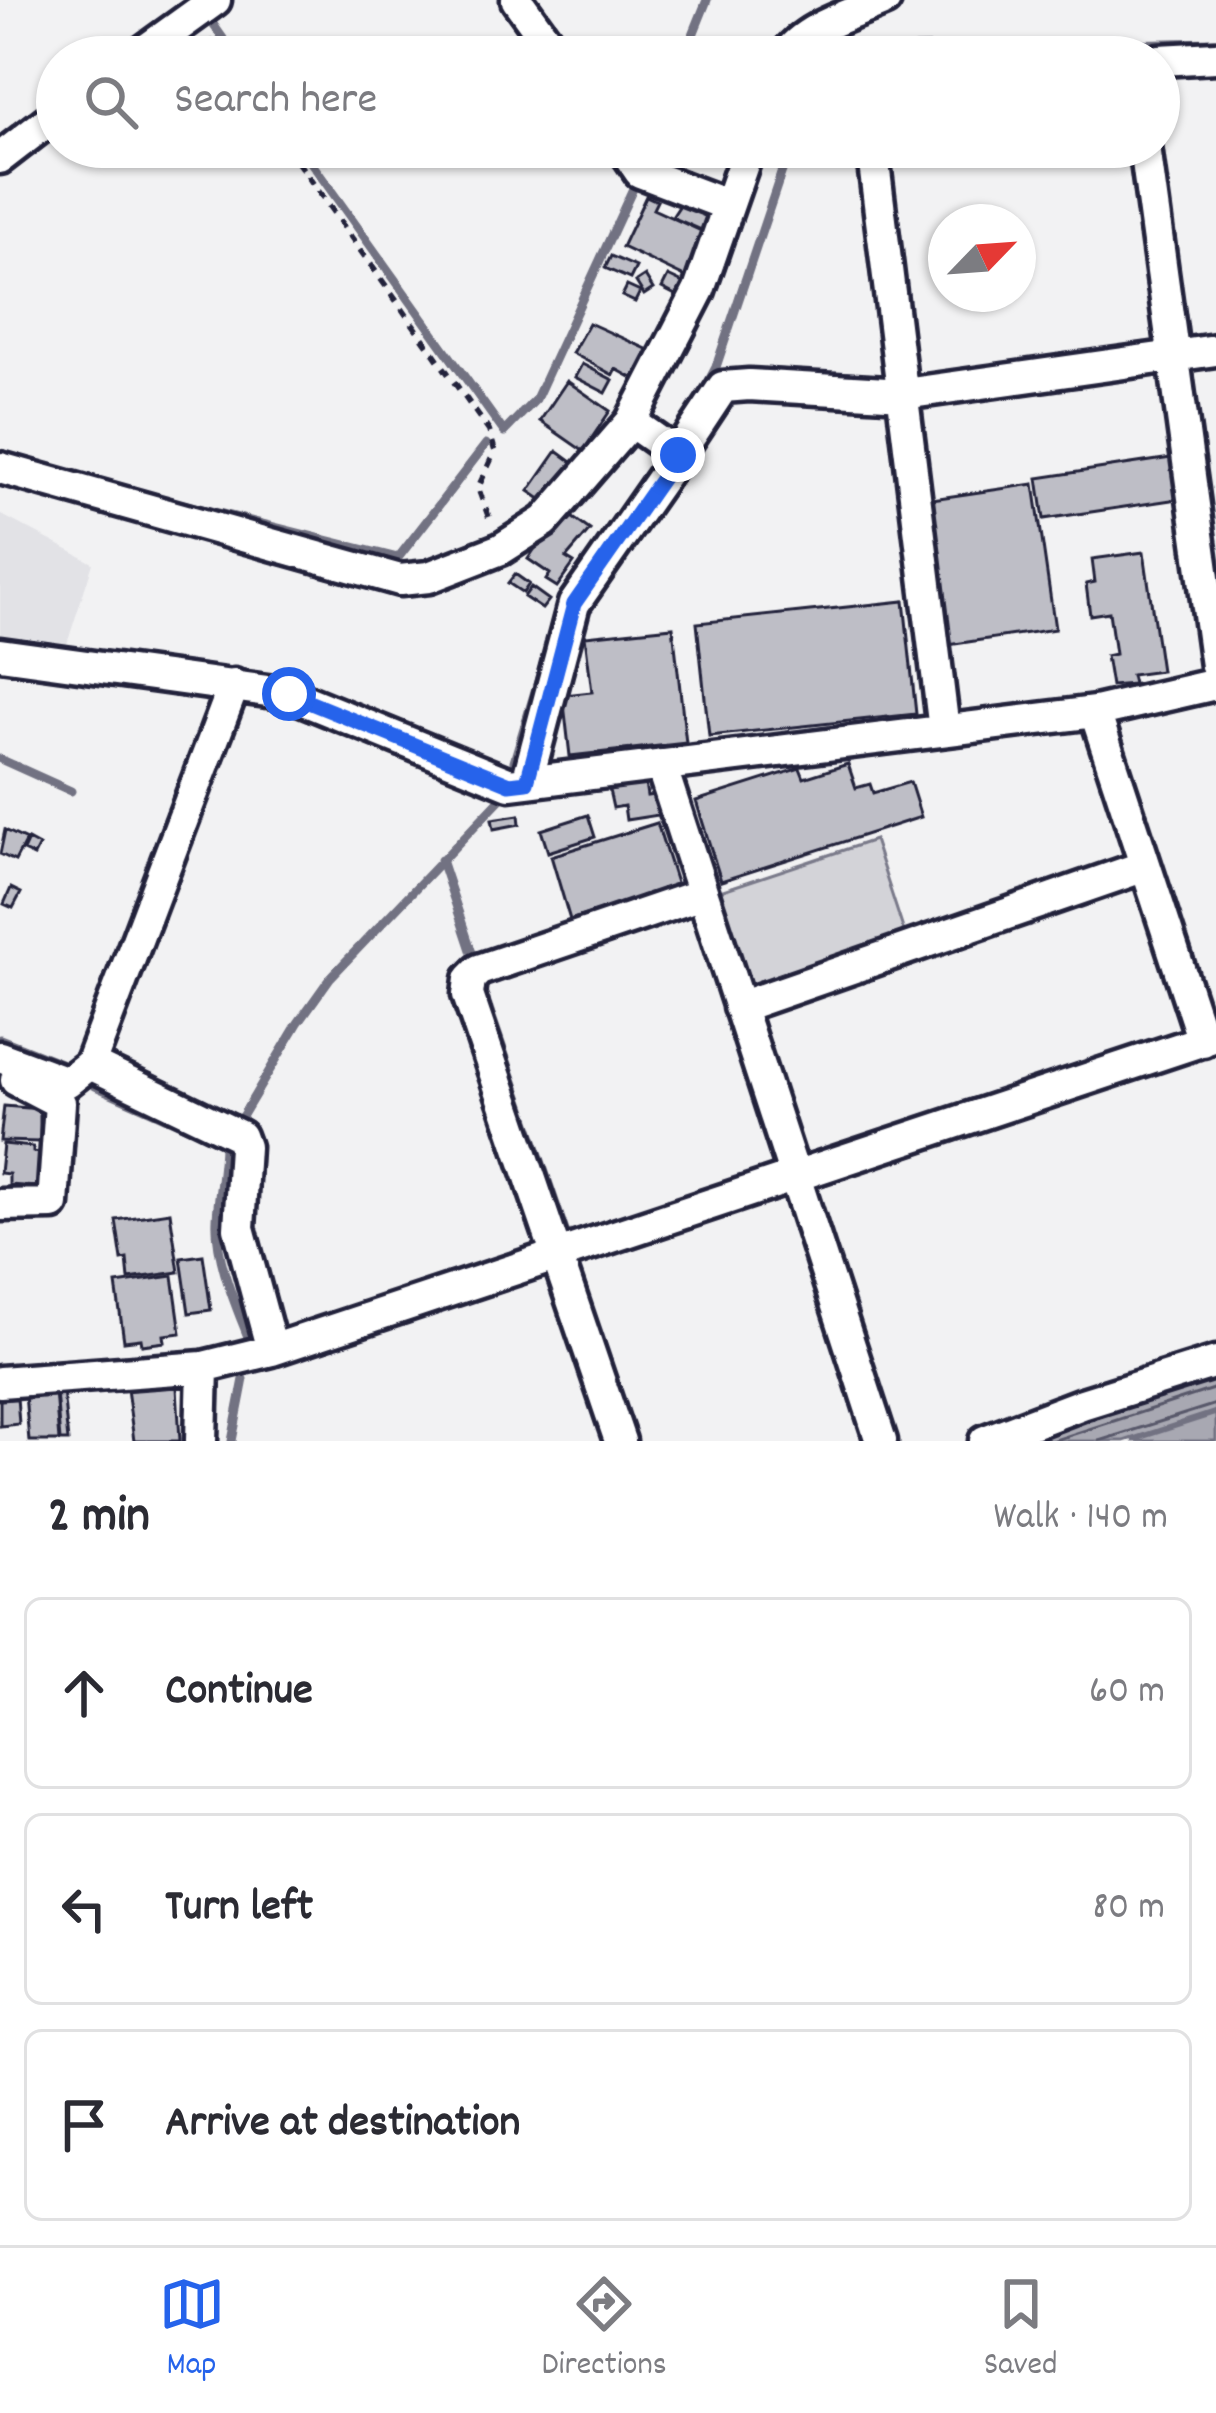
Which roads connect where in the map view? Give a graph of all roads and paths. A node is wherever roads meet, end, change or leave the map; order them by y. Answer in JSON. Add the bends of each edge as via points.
{"nodes":[{"id":1,"x":215,"y":0,"type":"edge"},
{"id":2,"x":517,"y":0,"type":"edge"},
{"id":3,"x":885,"y":0,"type":"edge"},
{"id":4,"x":165,"y":36,"type":"edge"},
{"id":5,"x":543,"y":36,"type":"edge"},
{"id":6,"x":806,"y":36,"type":"edge"},
{"id":7,"x":1216,"y":57,"type":"edge"},
{"id":8,"x":1180,"y":59,"type":"edge"},
{"id":9,"x":36,"y":130,"type":"edge"},
{"id":10,"x":0,"y":158,"type":"edge"},
{"id":11,"x":301,"y":168,"type":"edge"},
{"id":12,"x":637,"y":168,"type":"edge"},
{"id":13,"x":741,"y":168,"type":"edge"},
{"id":14,"x":875,"y":168,"type":"edge"},
{"id":15,"x":1148,"y":168,"type":"edge"},
{"id":16,"x":727,"y":205,"type":"junction"},
{"id":17,"x":1216,"y":350,"type":"edge"},
{"id":18,"x":1174,"y":356,"type":"junction"},
{"id":19,"x":904,"y":394,"type":"junction"},
{"id":20,"x":631,"y":422,"type":"junction"},
{"id":21,"x":678,"y":455,"type":"junction"},
{"id":22,"x":0,"y":468,"type":"edge"},
{"id":23,"x":501,"y":549,"type":"junction"},
{"id":24,"x":0,"y":654,"type":"edge"},
{"id":25,"x":1216,"y":666,"type":"edge"},
{"id":26,"x":1216,"y":684,"type":"edge"},
{"id":27,"x":234,"y":686,"type":"junction"},
{"id":28,"x":1095,"y":712,"type":"junction"},
{"id":29,"x":944,"y":730,"type":"junction"},
{"id":30,"x":661,"y":765,"type":"junction"},
{"id":31,"x":527,"y":782,"type":"junction"},
{"id":32,"x":1145,"y":866,"type":"junction"},
{"id":33,"x":702,"y":895,"type":"junction"},
{"id":34,"x":739,"y":1007,"type":"junction"},
{"id":35,"x":1209,"y":1039,"type":"edge"},
{"id":36,"x":0,"y":1057,"type":"edge"},
{"id":37,"x":90,"y":1064,"type":"junction"},
{"id":38,"x":0,"y":1072,"type":"edge"},
{"id":39,"x":794,"y":1180,"type":"junction"},
{"id":40,"x":0,"y":1205,"type":"edge"},
{"id":41,"x":556,"y":1257,"type":"junction"},
{"id":42,"x":272,"y":1350,"type":"junction"},
{"id":43,"x":1216,"y":1362,"type":"edge"},
{"id":44,"x":203,"y":1367,"type":"junction"},
{"id":45,"x":0,"y":1382,"type":"edge"},
{"id":46,"x":201,"y":1441,"type":"edge"},
{"id":47,"x":620,"y":1441,"type":"edge"},
{"id":48,"x":881,"y":1441,"type":"edge"},
{"id":49,"x":985,"y":1441,"type":"edge"}],
"edges":[{"from":1,"to":4,"type":"street"},
{"from":2,"to":5,"type":"street"},
{"from":3,"to":6,"type":"street"},
{"from":7,"to":8,"type":"street"},
{"from":9,"to":10,"type":"street"},
{"from":11,"to":23,"type":"path","via":[[489,431],[495,451],[478,488]]},
{"from":12,"to":16,"type":"street"},
{"from":13,"to":16,"type":"street"},
{"from":14,"to":19,"type":"street"},
{"from":15,"to":18,"type":"street"},
{"from":16,"to":20,"type":"street","via":[[699,290]]},
{"from":17,"to":18,"type":"street"},
{"from":18,"to":19,"type":"street"},
{"from":18,"to":25,"type":"street"},
{"from":19,"to":21,"type":"street","via":[[723,387]]},
{"from":19,"to":29,"type":"street"},
{"from":20,"to":21,"type":"street"},
{"from":20,"to":23,"type":"street","via":[[545,521]]},
{"from":21,"to":31,"type":"street","via":[[574,604]]},
{"from":22,"to":23,"type":"street","via":[[400,580]]},
{"from":24,"to":27,"type":"street"},
{"from":26,"to":28,"type":"street"},
{"from":27,"to":31,"type":"street","via":[[289,694],[510,784]]},
{"from":27,"to":37,"type":"street"},
{"from":28,"to":29,"type":"street"},
{"from":28,"to":32,"type":"street"},
{"from":29,"to":30,"type":"street"},
{"from":30,"to":31,"type":"street"},
{"from":30,"to":33,"type":"street"},
{"from":32,"to":34,"type":"street"},
{"from":32,"to":35,"type":"street"},
{"from":33,"to":34,"type":"street"},
{"from":33,"to":41,"type":"street","via":[[470,979],[468,994]]},
{"from":34,"to":39,"type":"street"},
{"from":35,"to":39,"type":"street"},
{"from":36,"to":37,"type":"street","via":[[68,1082]]},
{"from":37,"to":42,"type":"street","via":[[240,1136],[238,1228]]},
{"from":38,"to":40,"type":"street","via":[[60,1103],[53,1204]]},
{"from":39,"to":41,"type":"street"},
{"from":39,"to":48,"type":"street"},
{"from":41,"to":42,"type":"street"},
{"from":41,"to":47,"type":"street"},
{"from":42,"to":44,"type":"street"},
{"from":43,"to":49,"type":"street"},
{"from":44,"to":45,"type":"street"},
{"from":44,"to":46,"type":"street"}]}
